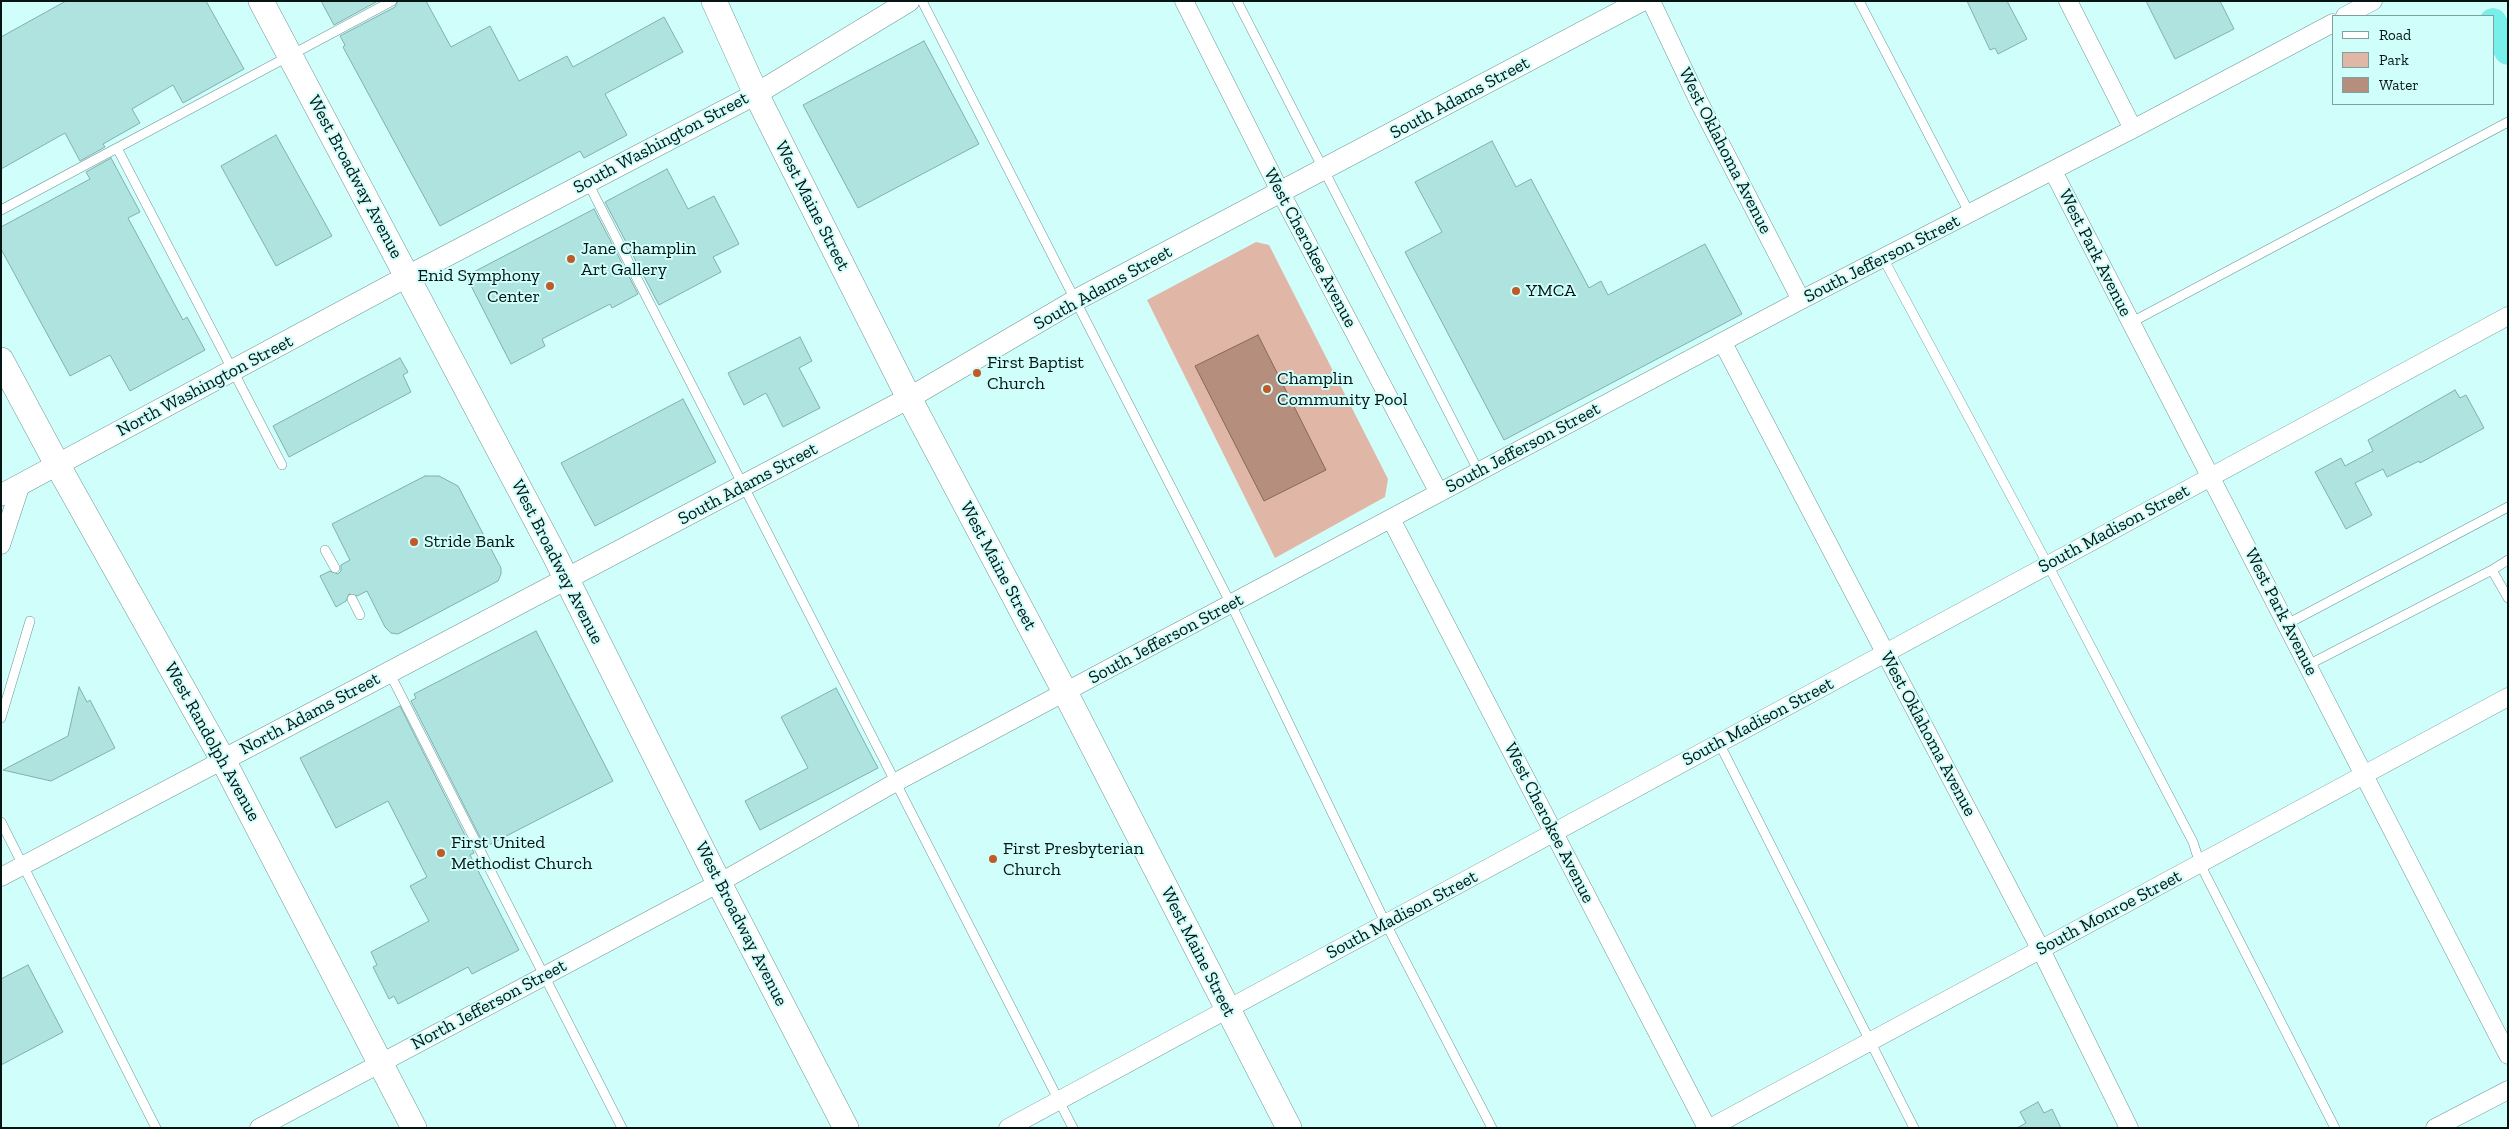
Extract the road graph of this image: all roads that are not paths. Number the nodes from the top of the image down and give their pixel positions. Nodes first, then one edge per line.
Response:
1 (261, 1) edge
2 (392, 1) edge
3 (714, 1) edge
4 (909, 1) edge
5 (922, 1) edge
6 (1184, 1) edge
7 (1237, 1) edge
8 (1641, 1) edge
9 (1651, 1) edge
10 (1859, 1) edge
11 (2068, 1) edge
12 (2372, 1) edge
13 (2482, 1) edge
14 (2346, 15) edge
15 (2489, 15) edge
16 (2332, 24) edge
17 (2494, 24) edge
18 (2508, 51) edge
19 (289, 56) junction
20 (756, 94) junction
21 (2508, 122) edge
22 (2133, 129) junction
23 (117, 148) junction
24 (1325, 170) junction
25 (2053, 171) junction
26 (587, 182) junction
27 (1281, 193) junction
28 (1, 210) edge
29 (1970, 215) junction
30 (1882, 258) junction
31 (408, 276) junction
32 (1076, 300) junction
33 (1801, 300) junction
34 (2508, 316) edge
35 (2132, 322) junction
36 (1723, 343) junction
37 (1, 360) edge
38 (234, 371) junction
39 (909, 398) junction
40 (282, 465) dead end
41 (58, 466) junction
42 (1479, 472) junction
43 (2212, 477) junction
44 (21, 484) junction
45 (744, 487) junction
46 (1440, 493) junction
47 (1, 495) edge
48 (2508, 507) edge
49 (1391, 519) junction
50 (1, 545) edge
51 (325, 550) dead end
52 (2508, 560) edge
53 (2048, 565) junction
54 (336, 568) dead end
55 (2492, 570) junction
56 (567, 579) junction
57 (352, 598) dead end
58 (2508, 598) edge
59 (1231, 604) junction
60 (360, 615) dead end
61 (30, 621) dead end
62 (2287, 624) junction
63 (1886, 653) junction
64 (2308, 665) junction
65 (389, 672) junction
66 (1065, 692) junction
67 (2508, 697) edge
68 (1, 718) edge
69 (1719, 744) junction
70 (224, 760) junction
71 (2364, 775) junction
72 (896, 782) junction
73 (1, 822) edge
74 (1554, 833) junction
75 (2200, 864) junction
76 (22, 866) junction
77 (1, 877) edge
78 (719, 883) junction
79 (1386, 924) junction
80 (2040, 950) junction
81 (544, 975) junction
82 (1228, 1009) junction
83 (1870, 1042) junction
84 (2508, 1055) edge
85 (380, 1062) junction
86 (2508, 1090) edge
87 (1059, 1100) junction
88 (156, 1128) edge
89 (259, 1128) edge
90 (414, 1128) edge
91 (622, 1128) edge
92 (846, 1128) edge
93 (1008, 1128) edge
94 (1073, 1128) edge
95 (1289, 1128) edge
96 (1492, 1128) edge
97 (1708, 1128) edge
98 (1914, 1128) edge
99 (2129, 1128) edge
100 (2335, 1128) edge
101 (2435, 1128) edge

1 - 19 main road, West Broadway Avenue
2 - 19 lane
3 - 20 main road, West Maine Street
4 - 20 street, South Washington Street
5 - 32 lane
6 - 27 street, West Cherokee Avenue
7 - 24 lane
8 - 24 street, South Adams Street
9 - 33 street, West Oklahoma Avenue
10 - 29 lane
11 - 22 street
12 - 14 street
13 - 15 highway
16 - 22 street, South Jefferson Street
17 - 18 highway
19 - 23 lane
19 - 31 main road, West Broadway Avenue
20 - 26 street, South Washington Street
20 - 39 main road, West Maine Street
21 - 35 lane
22 - 25 street, South Jefferson Street
23 - 28 lane
23 - 38 lane
24 - 27 street, South Adams Street
24 - 42 lane
25 - 29 street, South Jefferson Street
25 - 35 street, West Park Avenue
26 - 31 street, South Washington Street
26 - 45 lane
27 - 32 street, South Adams Street
27 - 46 street, West Cherokee Avenue
29 - 30 street, South Jefferson Street
30 - 33 street, South Jefferson Street
30 - 53 lane
31 - 38 street, North Washington Street
31 - 56 main road, West Broadway Avenue
32 - 39 street, South Adams Street
32 - 59 lane
33 - 36 street, South Jefferson Street
34 - 43 street, South Madison Street
35 - 43 street, West Park Avenue
36 - 42 street, South Jefferson Street
36 - 63 street, West Oklahoma Avenue
37 - 41 main road, West Randolph Avenue
38 - 40 lane
38 - 41 street, North Washington Street
39 - 45 street, South Adams Street
39 - 66 main road, West Maine Street
41 - 44 street, North Washington Street
41 - 70 main road, West Randolph Avenue
42 - 46 street, South Jefferson Street
43 - 53 street, South Madison Street
43 - 62 street, West Park Avenue
44 - 47 street, North Washington Street
44 - 50 street
45 - 56 street, South Adams Street
45 - 72 lane
46 - 49 street, South Jefferson Street
48 - 62 lane
49 - 59 street, South Jefferson Street
49 - 74 street, West Cherokee Avenue
51 - 54 lane
52 - 55 lane
53 - 63 street, South Madison Street
53 - 75 lane
55 - 58 lane
55 - 64 lane
56 - 65 street, North Adams Street
56 - 78 main road, West Broadway Avenue
57 - 60 lane
59 - 66 street, South Jefferson Street
59 - 79 lane
61 - 68 lane
62 - 64 street, West Park Avenue
63 - 69 street, South Madison Street
63 - 80 street, West Oklahoma Avenue
64 - 71 street, West Park Avenue
65 - 70 street, North Adams Street
65 - 81 lane
66 - 72 street, South Jefferson Street
66 - 82 main road, West Maine Street
67 - 71 street, South Monroe Street
69 - 74 street, South Madison Street
69 - 83 lane
70 - 76 street, North Adams Street
70 - 85 main road, West Randolph Avenue
71 - 75 street, South Monroe Street
71 - 84 street, West Park Avenue
72 - 78 street, South Jefferson Street
72 - 87 lane
73 - 76 lane
74 - 79 street, South Madison Street
74 - 97 street, West Cherokee Avenue
75 - 80 street, South Monroe Street
75 - 100 lane
76 - 77 street, North Adams Street
76 - 88 lane
78 - 81 street, North Jefferson Street
78 - 92 main road, West Broadway Avenue
79 - 82 street, South Madison Street
79 - 96 lane
80 - 83 street, South Monroe Street
80 - 99 street, West Oklahoma Avenue
81 - 85 street, North Jefferson Street
81 - 91 lane
82 - 87 street, South Madison Street
82 - 95 main road, West Maine Street
83 - 97 street, South Monroe Street
83 - 98 lane
85 - 89 street, North Jefferson Street
85 - 90 main road, West Randolph Avenue
86 - 101 street
87 - 93 street, South Madison Street
87 - 94 lane

